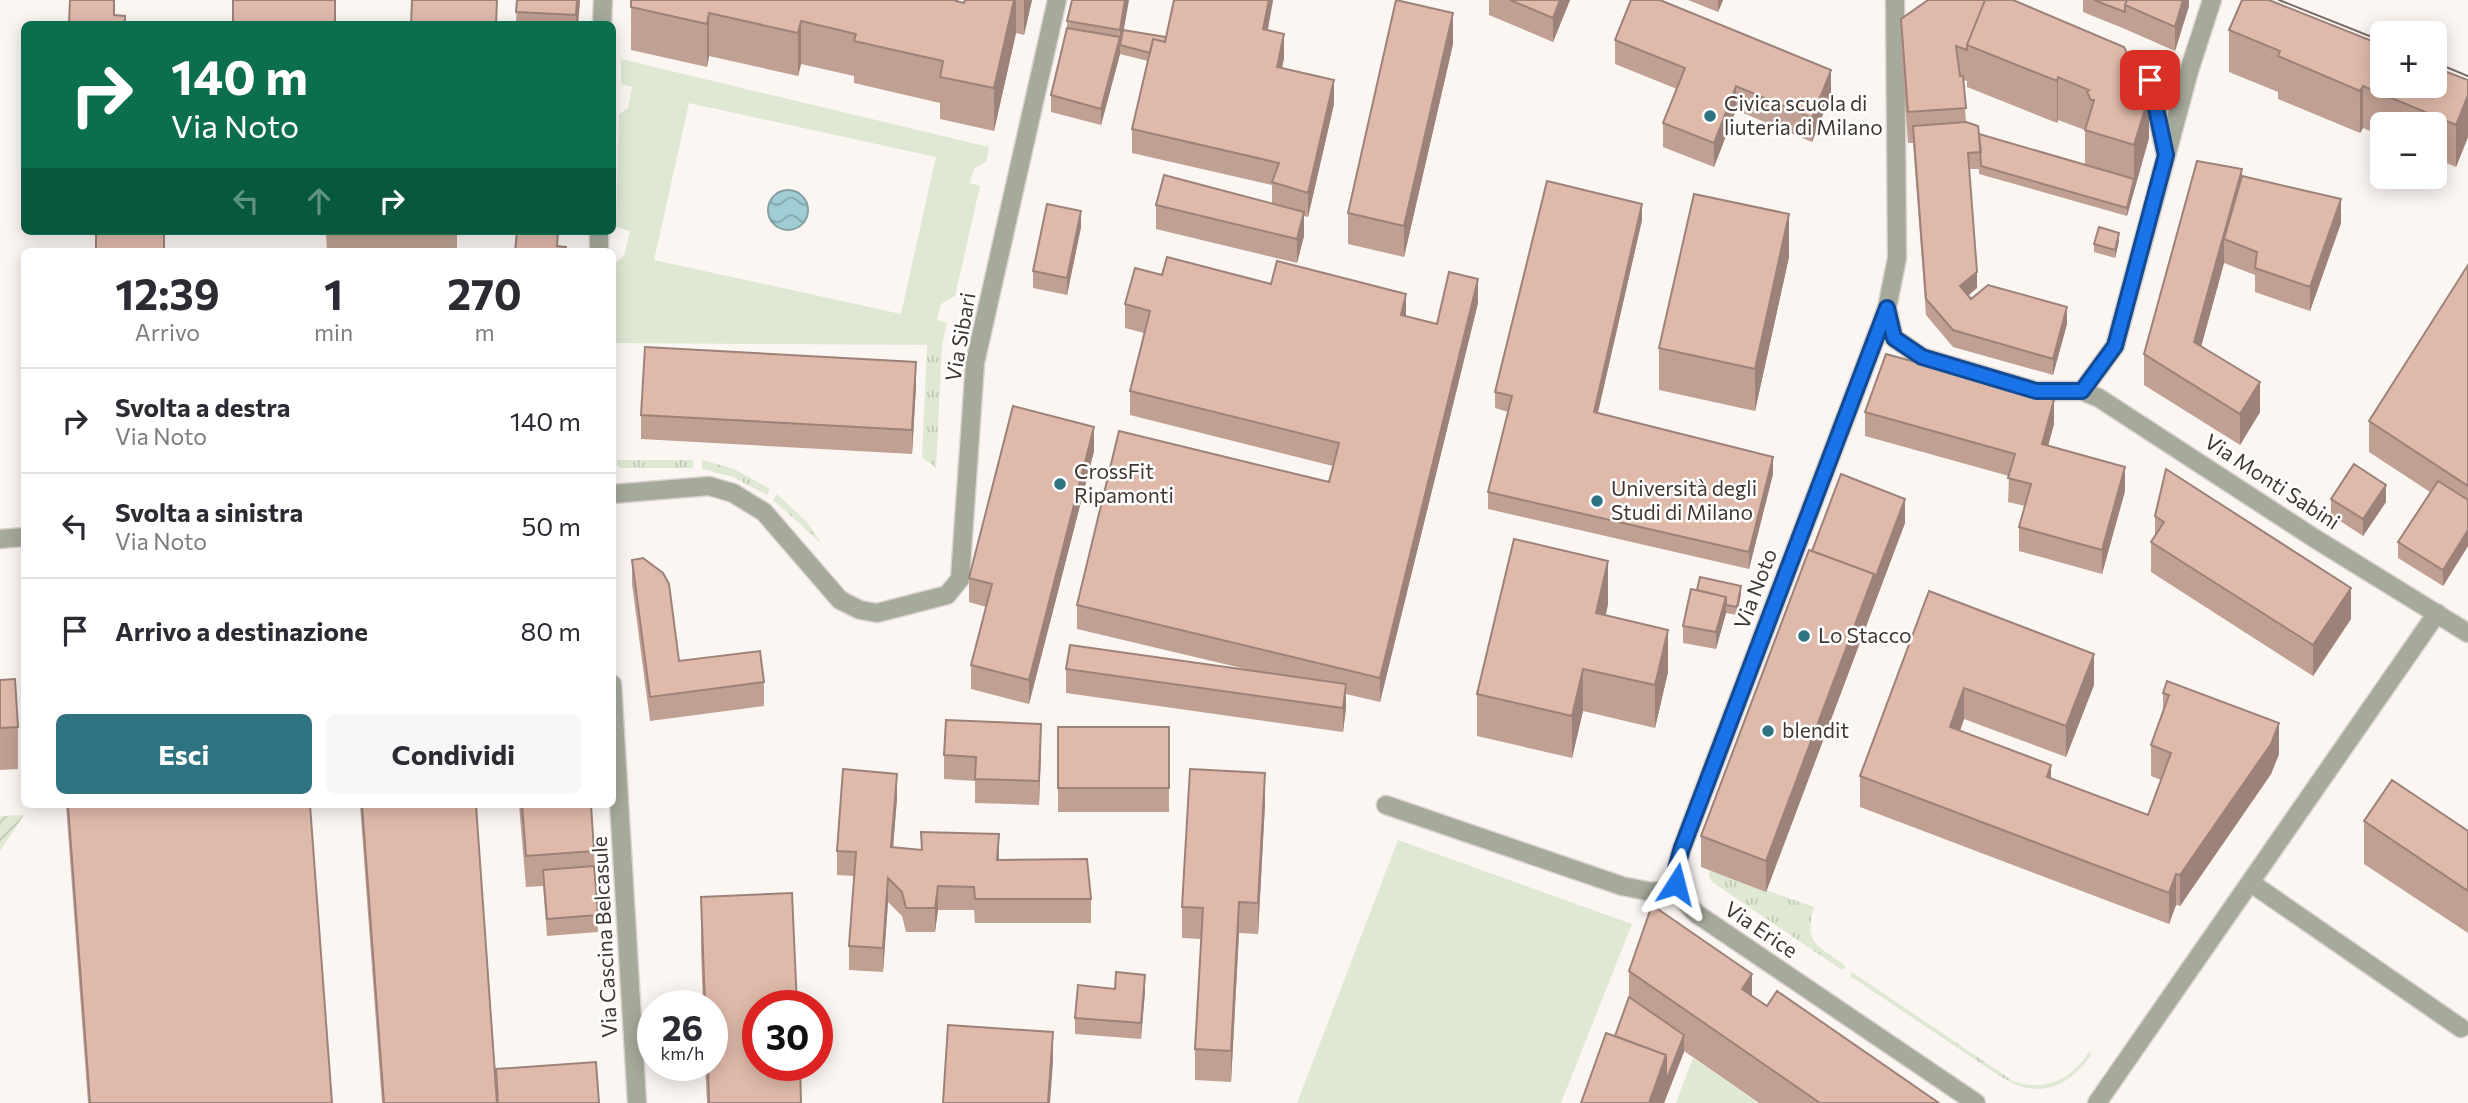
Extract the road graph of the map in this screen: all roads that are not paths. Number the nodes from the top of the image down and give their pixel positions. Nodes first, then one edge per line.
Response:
1 (603, 0) edge
2 (1057, 0) edge
3 (1895, 0) edge
4 (2213, 0) edge
5 (602, 21) edge
6 (2099, 53) edge
7 (2166, 155) junction
8 (1887, 308) junction
9 (2082, 391) junction
10 (616, 494) edge
11 (21, 537) edge
12 (0, 539) edge
13 (2437, 613) junction
14 (2468, 633) edge
15 (616, 751) edge
16 (1385, 806) dead end
17 (2251, 883) junction
18 (1677, 888) junction
19 (2461, 1028) dead end
20 (637, 1103) edge
21 (1976, 1103) edge
22 (2097, 1103) edge

1 - 5 street
2 - 10 street, Via Sibari
3 - 8 street, Via Noto
4 - 7 street
6 - 7 street
7 - 9 street
8 - 9 street, Via Noto
8 - 18 street, Via Noto
9 - 13 street, Via Monti Sabini
11 - 12 street
13 - 14 street, Via Monti Sabini
13 - 17 street
15 - 20 street, Via Cascina Belcasule
16 - 18 street
17 - 19 street
17 - 22 street
18 - 21 street, Via Erice

